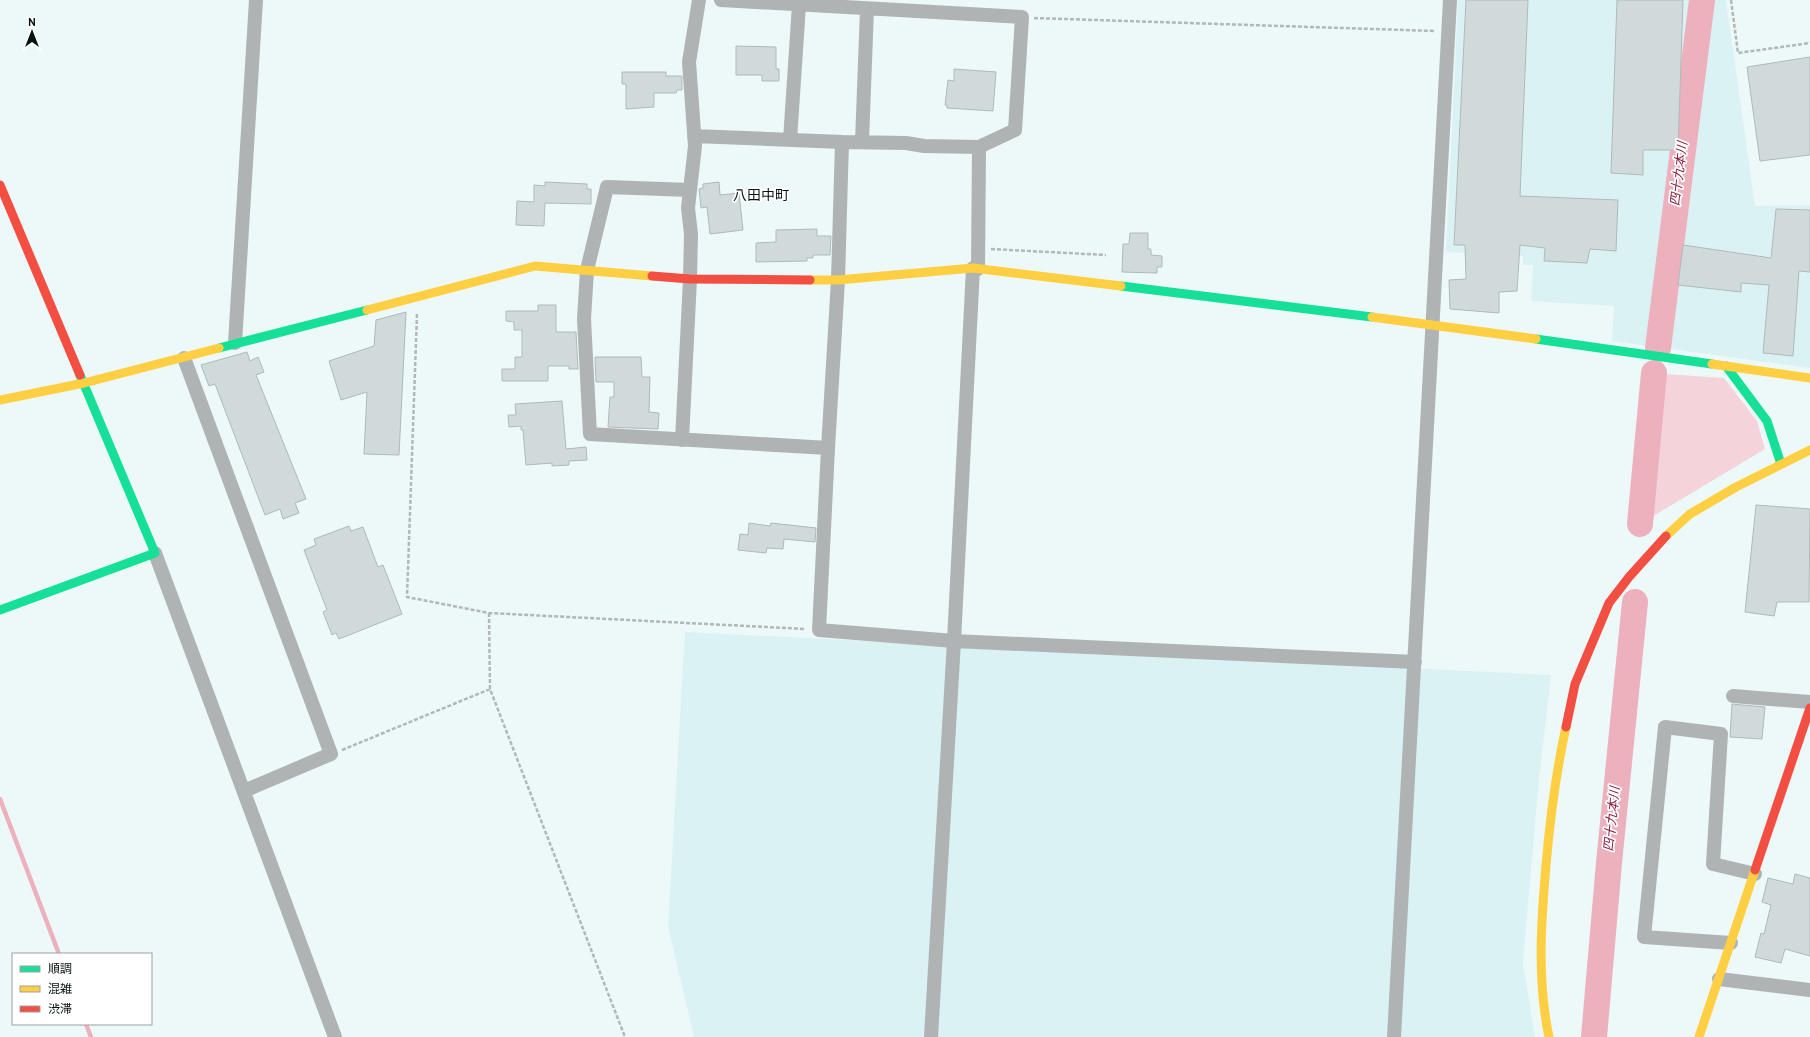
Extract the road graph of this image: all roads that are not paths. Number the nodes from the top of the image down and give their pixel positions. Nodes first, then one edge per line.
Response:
1 (256, 0) edge
2 (699, 0) edge
3 (721, 0) edge
4 (1450, 0) edge
5 (799, 5) junction
6 (867, 9) junction
7 (694, 136) junction
8 (790, 140) junction
9 (842, 142) junction
10 (862, 142) junction
11 (979, 147) junction
12 (0, 185) edge
13 (690, 190) junction
14 (975, 268) junction
15 (587, 270) junction
16 (690, 279) junction
17 (838, 280) junction
18 (1433, 324) junction
19 (235, 343) junction
20 (184, 358) junction
21 (1726, 366) junction
22 (1810, 378) edge
23 (84, 383) junction
24 (0, 400) edge
25 (682, 440) junction
26 (828, 448) junction
27 (1810, 450) edge
28 (1781, 464) junction
29 (155, 553) junction
30 (0, 610) edge
31 (954, 641) junction
32 (1415, 662) junction
33 (1733, 696) dead end
34 (1810, 702) edge
35 (1810, 708) edge
36 (244, 791) junction
37 (1755, 874) junction
38 (1731, 943) junction
39 (1719, 979) junction
40 (1810, 990) edge
41 (335, 1037) edge
42 (931, 1037) edge
43 (1394, 1037) edge
44 (1549, 1037) edge
45 (1699, 1037) edge

1 - 19 street
2 - 7 street
3 - 5 street
4 - 18 street
5 - 6 street
5 - 8 street
6 - 10 street
6 - 11 street
7 - 8 street
7 - 13 street
8 - 9 street
9 - 10 street
9 - 17 street
10 - 11 street
11 - 14 street
12 - 23 street
13 - 15 street
13 - 16 street
14 - 17 street
14 - 18 street
14 - 31 street
15 - 16 street
15 - 19 street
15 - 25 street
16 - 17 street
16 - 25 street
17 - 26 street
18 - 21 street
18 - 32 street
19 - 20 street
20 - 23 street
20 - 36 street
21 - 22 street
21 - 28 street
23 - 24 street
23 - 29 street
25 - 26 street
26 - 31 street
27 - 28 street
28 - 44 street
29 - 30 street
29 - 36 street
31 - 32 street
31 - 42 street
32 - 43 street
33 - 34 street
35 - 37 street
36 - 41 street
37 - 38 street
37 - 38 street
38 - 39 street
39 - 40 street
39 - 45 street

